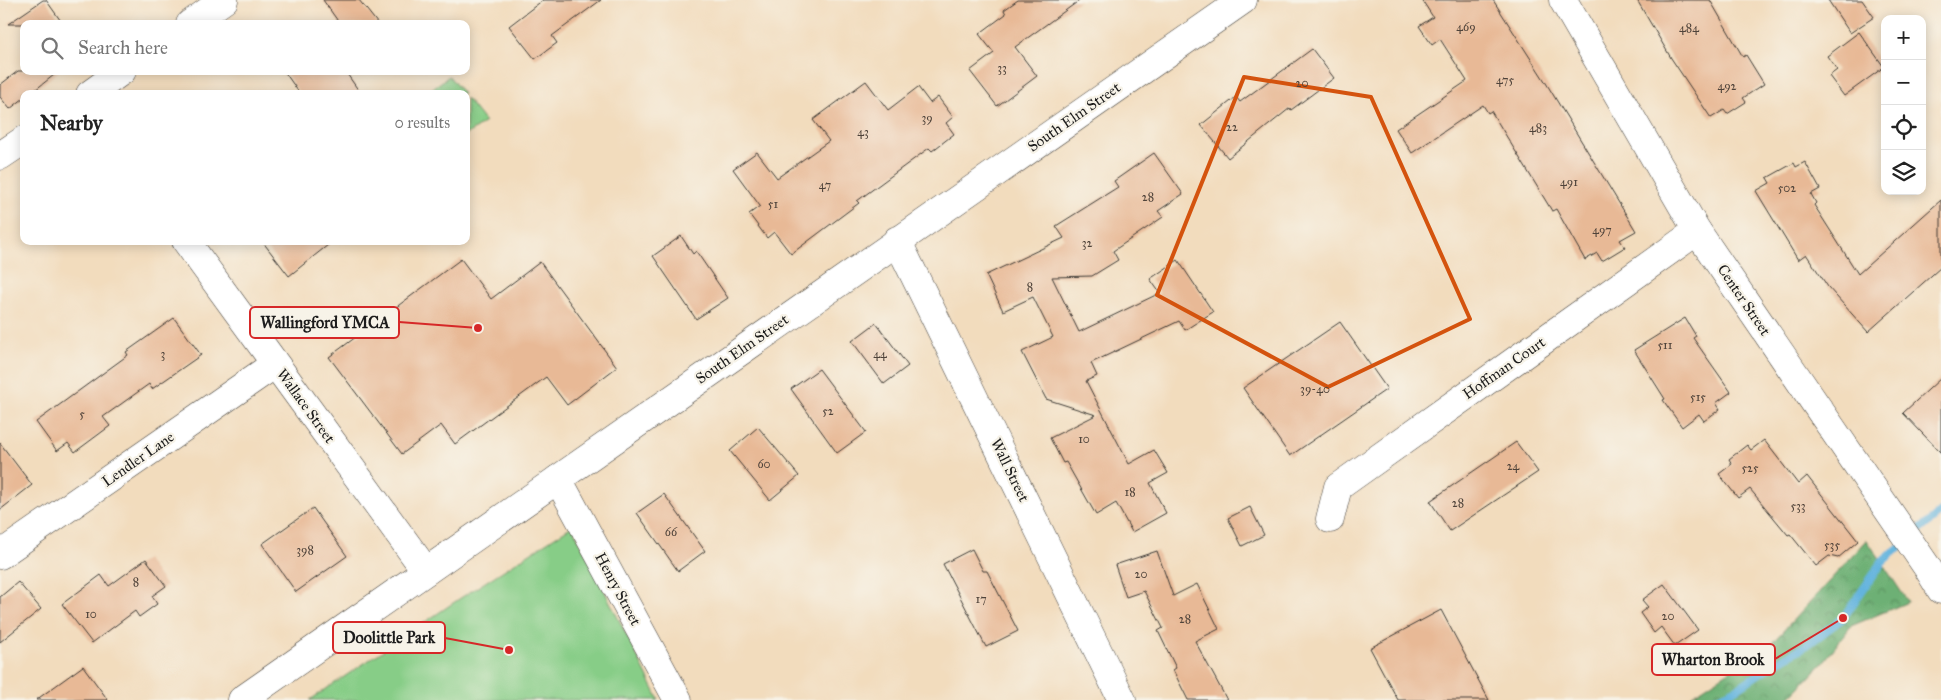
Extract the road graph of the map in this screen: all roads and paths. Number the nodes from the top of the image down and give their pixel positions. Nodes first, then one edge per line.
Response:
1 (224, 0) edge
2 (1243, 0) edge
3 (1563, 0) edge
4 (196, 20) edge
5 (116, 75) edge
6 (96, 90) edge
7 (20, 143) edge
8 (0, 156) edge
9 (1697, 230) junction
10 (897, 240) junction
11 (189, 245) edge
12 (275, 364) junction
13 (558, 478) junction
14 (1330, 519) dead end
15 (0, 555) edge
16 (426, 571) junction
17 (1941, 590) edge
18 (242, 700) edge
19 (678, 700) edge
20 (1122, 700) edge

1 - 4 street
2 - 10 street, South Elm Street
3 - 9 street, Center Street
5 - 6 street
7 - 8 street
9 - 14 street, Hoffman Court
9 - 17 street, Center Street
10 - 13 street, South Elm Street
10 - 20 street, Wall Street
11 - 12 street, Wallace Street
12 - 15 street, Lendler Lane
12 - 16 street, Wallace Street
13 - 16 street, South Elm Street
13 - 19 street, Henry Street
16 - 18 street, South Elm Street

